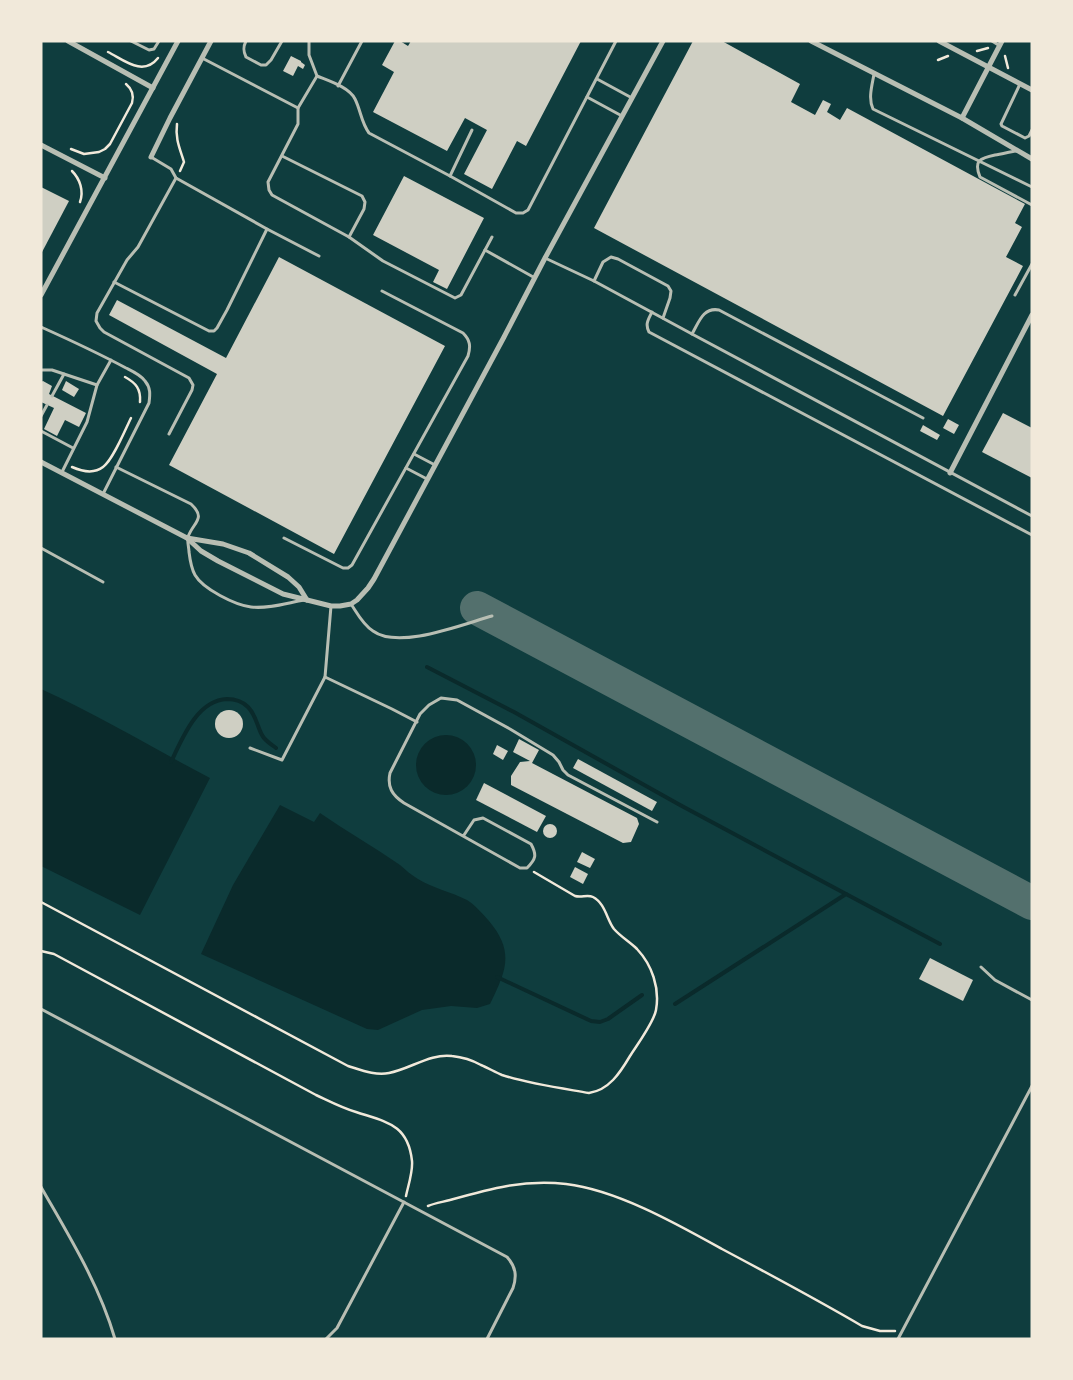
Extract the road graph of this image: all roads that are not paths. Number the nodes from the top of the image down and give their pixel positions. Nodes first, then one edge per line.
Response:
1 (68, 41) edge
2 (131, 41) edge
3 (159, 41) edge
4 (178, 41) edge
5 (211, 41) edge
6 (246, 41) edge
7 (282, 41) edge
8 (309, 41) edge
9 (362, 41) edge
10 (616, 41) edge
11 (663, 41) edge
12 (812, 41) edge
13 (939, 41) edge
14 (992, 41) edge
15 (1001, 44) edge
16 (202, 58) junction
17 (988, 68) junction
18 (874, 73) junction
19 (317, 76) junction
20 (597, 79) junction
21 (1020, 84) junction
22 (338, 86) junction
23 (153, 88) junction
24 (1032, 90) edge
25 (587, 97) junction
26 (632, 98) junction
27 (298, 108) junction
28 (622, 116) junction
29 (962, 118) junction
30 (472, 130) dead end
31 (1032, 130) edge
32 (41, 145) edge
33 (1016, 151) junction
34 (282, 156) junction
35 (151, 157) joint
36 (1032, 159) edge
37 (979, 162) junction
38 (450, 176) junction
39 (105, 178) junction
40 (176, 178) junction
41 (1032, 187) edge
42 (1032, 205) edge
43 (267, 229) junction
44 (349, 237) junction
45 (492, 237) dead end
46 (485, 250) junction
47 (319, 256) dead end
48 (545, 258) junction
49 (1032, 264) edge
50 (535, 278) junction
51 (594, 281) junction
52 (114, 282) junction
53 (382, 291) dead end
54 (41, 295) edge
55 (1015, 295) dead end
56 (652, 312) junction
57 (1032, 315) edge
58 (663, 318) junction
59 (41, 327) edge
60 (692, 334) junction
61 (111, 360) junction
62 (41, 370) edge
63 (64, 374) junction
64 (97, 384) junction
65 (52, 396) dead end
66 (47, 405) dead end
67 (41, 416) edge
68 (923, 418) dead end
69 (41, 431) edge
70 (170, 434) dead end
71 (73, 448) junction
72 (414, 454) junction
73 (41, 462) edge
74 (435, 465) junction
75 (116, 467) junction
76 (406, 468) junction
77 (61, 473) junction
78 (950, 473) junction
79 (428, 479) junction
80 (102, 494) junction
81 (1032, 516) edge
82 (1032, 535) edge
83 (187, 538) junction
84 (284, 538) dead end
85 (41, 548) edge
86 (103, 582) dead end
87 (307, 600) junction
88 (351, 604) junction
89 (331, 606) junction
90 (492, 616) dead end
91 (325, 677) junction
92 (417, 722) junction
93 (250, 748) dead end
94 (657, 822) dead end
95 (464, 835) junction
96 (981, 968) dead end
97 (1032, 1000) edge
98 (41, 1009) edge
99 (1032, 1086) edge
100 (41, 1187) edge
101 (404, 1202) junction
102 (116, 1339) edge
103 (326, 1339) edge
104 (487, 1339) edge
105 (898, 1339) edge

1 - 23 street
2 - 3 lane
4 - 23 street
5 - 16 street
6 - 7 lane
8 - 19 lane
9 - 22 lane
10 - 20 lane
11 - 26 street
12 - 18 street
13 - 17 street
14 - 15 lane
15 - 17 street
16 - 27 lane
16 - 35 street
17 - 21 street
17 - 29 street
18 - 29 street
18 - 37 lane
19 - 22 lane
19 - 27 lane
20 - 25 lane
20 - 26 lane
21 - 24 street
21 - 31 lane
22 - 38 lane
23 - 39 street
25 - 28 lane
25 - 38 lane
26 - 28 street
27 - 34 lane
28 - 48 street
29 - 33 street
30 - 38 lane
32 - 39 street
33 - 36 street
33 - 37 lane
34 - 44 lane
34 - 44 lane
35 - 40 lane
37 - 41 lane
37 - 42 lane
39 - 54 street
40 - 43 lane
40 - 52 lane
43 - 47 lane
43 - 52 lane
44 - 46 lane
45 - 46 lane
46 - 50 lane
48 - 50 street
48 - 51 lane
49 - 55 lane
50 - 74 street
51 - 56 lane
51 - 58 lane
52 - 70 lane
53 - 72 lane
56 - 58 lane
56 - 82 lane
57 - 78 street
58 - 60 lane
59 - 61 lane
60 - 68 lane
60 - 78 lane
61 - 64 lane
61 - 75 lane
62 - 63 lane
63 - 64 lane
63 - 65 lane
64 - 71 lane
66 - 67 lane
69 - 71 lane
71 - 77 lane
72 - 74 lane
72 - 76 lane
73 - 77 street
74 - 79 street
75 - 80 lane
75 - 83 lane
76 - 79 lane
76 - 84 lane
77 - 80 street
78 - 81 lane
79 - 88 street
80 - 83 street
83 - 87 street
83 - 87 street
83 - 87 lane
85 - 86 lane
87 - 89 street
88 - 89 street
88 - 90 lane
89 - 91 lane
91 - 92 lane
91 - 93 lane
92 - 94 lane
92 - 95 lane
95 - 95 lane
96 - 97 lane
98 - 101 lane
99 - 105 lane
100 - 102 lane
101 - 103 lane
101 - 104 lane

